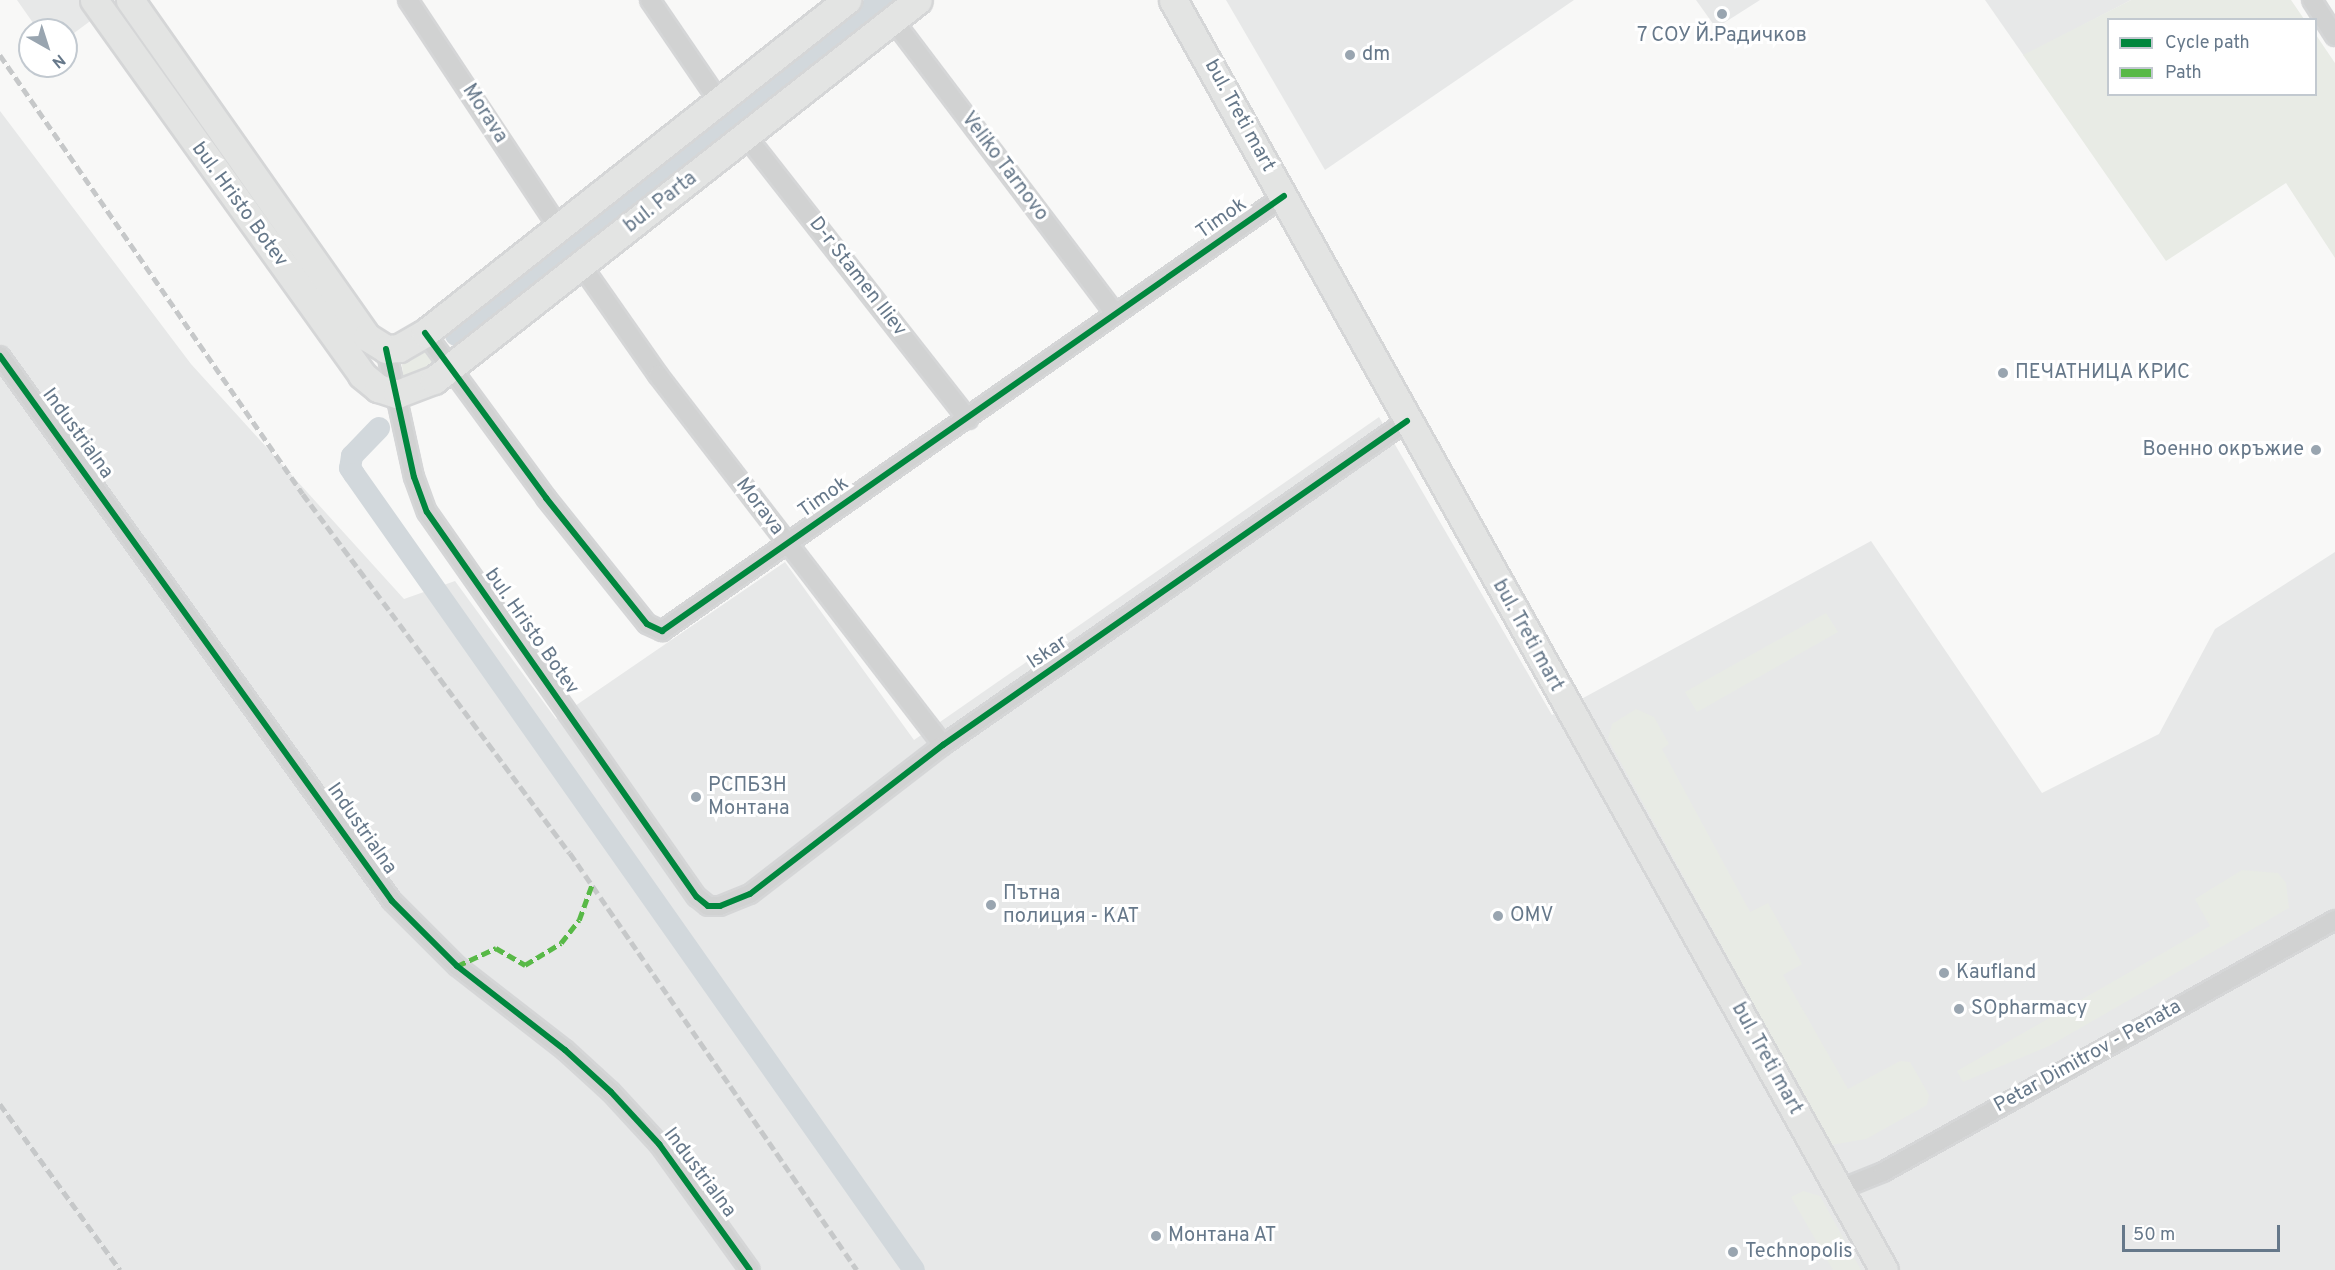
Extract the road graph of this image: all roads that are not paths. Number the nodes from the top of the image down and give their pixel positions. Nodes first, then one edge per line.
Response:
1 (94, 0) edge
2 (130, 0) edge
3 (408, 0) edge
4 (650, 0) edge
5 (847, 0) edge
6 (918, 0) edge
7 (1173, 0) edge
8 (2312, 0) edge
9 (893, 20) junction
10 (2335, 36) edge
11 (719, 102) junction
12 (746, 136) junction
13 (1284, 196) junction
14 (559, 228) junction
15 (581, 266) junction
16 (1115, 314) junction
17 (425, 333) junction
18 (386, 349) junction
19 (0, 356) edge
20 (451, 368) junction
21 (397, 394) junction
22 (968, 419) junction
23 (1407, 421) junction
24 (787, 543) junction
25 (943, 746) junction
26 (708, 906) joint
27 (2335, 920) edge
28 (1838, 1190) junction
29 (750, 1270) edge
30 (1884, 1270) edge

1 - 21 main road, bul. Hristo Botev
2 - 18 main road, bul. Hristo Botev
3 - 14 street, Morava
4 - 11 street
5 - 11 main road
6 - 9 main road, bul. Parta
7 - 13 main road, bul. Treti mart
8 - 10 street
9 - 12 main road, bul. Parta
9 - 16 street, Veliko Tarnovo
11 - 14 main road
12 - 15 main road, bul. Parta
12 - 22 street, D-r Stamen Iliev
13 - 16 street, Timok
13 - 23 main road, bul. Treti mart
14 - 17 main road
15 - 20 main road, bul. Parta
15 - 24 street, Morava
16 - 22 street, Timok
17 - 18 main road
17 - 20 street
18 - 21 street, bul. Hristo Botev
19 - 29 street, Industrialna
20 - 21 main road, bul. Parta
20 - 24 street, Timok
21 - 26 street, bul. Hristo Botev
22 - 24 street, Timok
23 - 25 street, Iskar
23 - 28 main road, bul. Treti mart
24 - 25 street, Morava
25 - 26 street, Iskar
27 - 28 street, Petar Dimitrov - Penata
28 - 30 main road, bul. Treti mart

